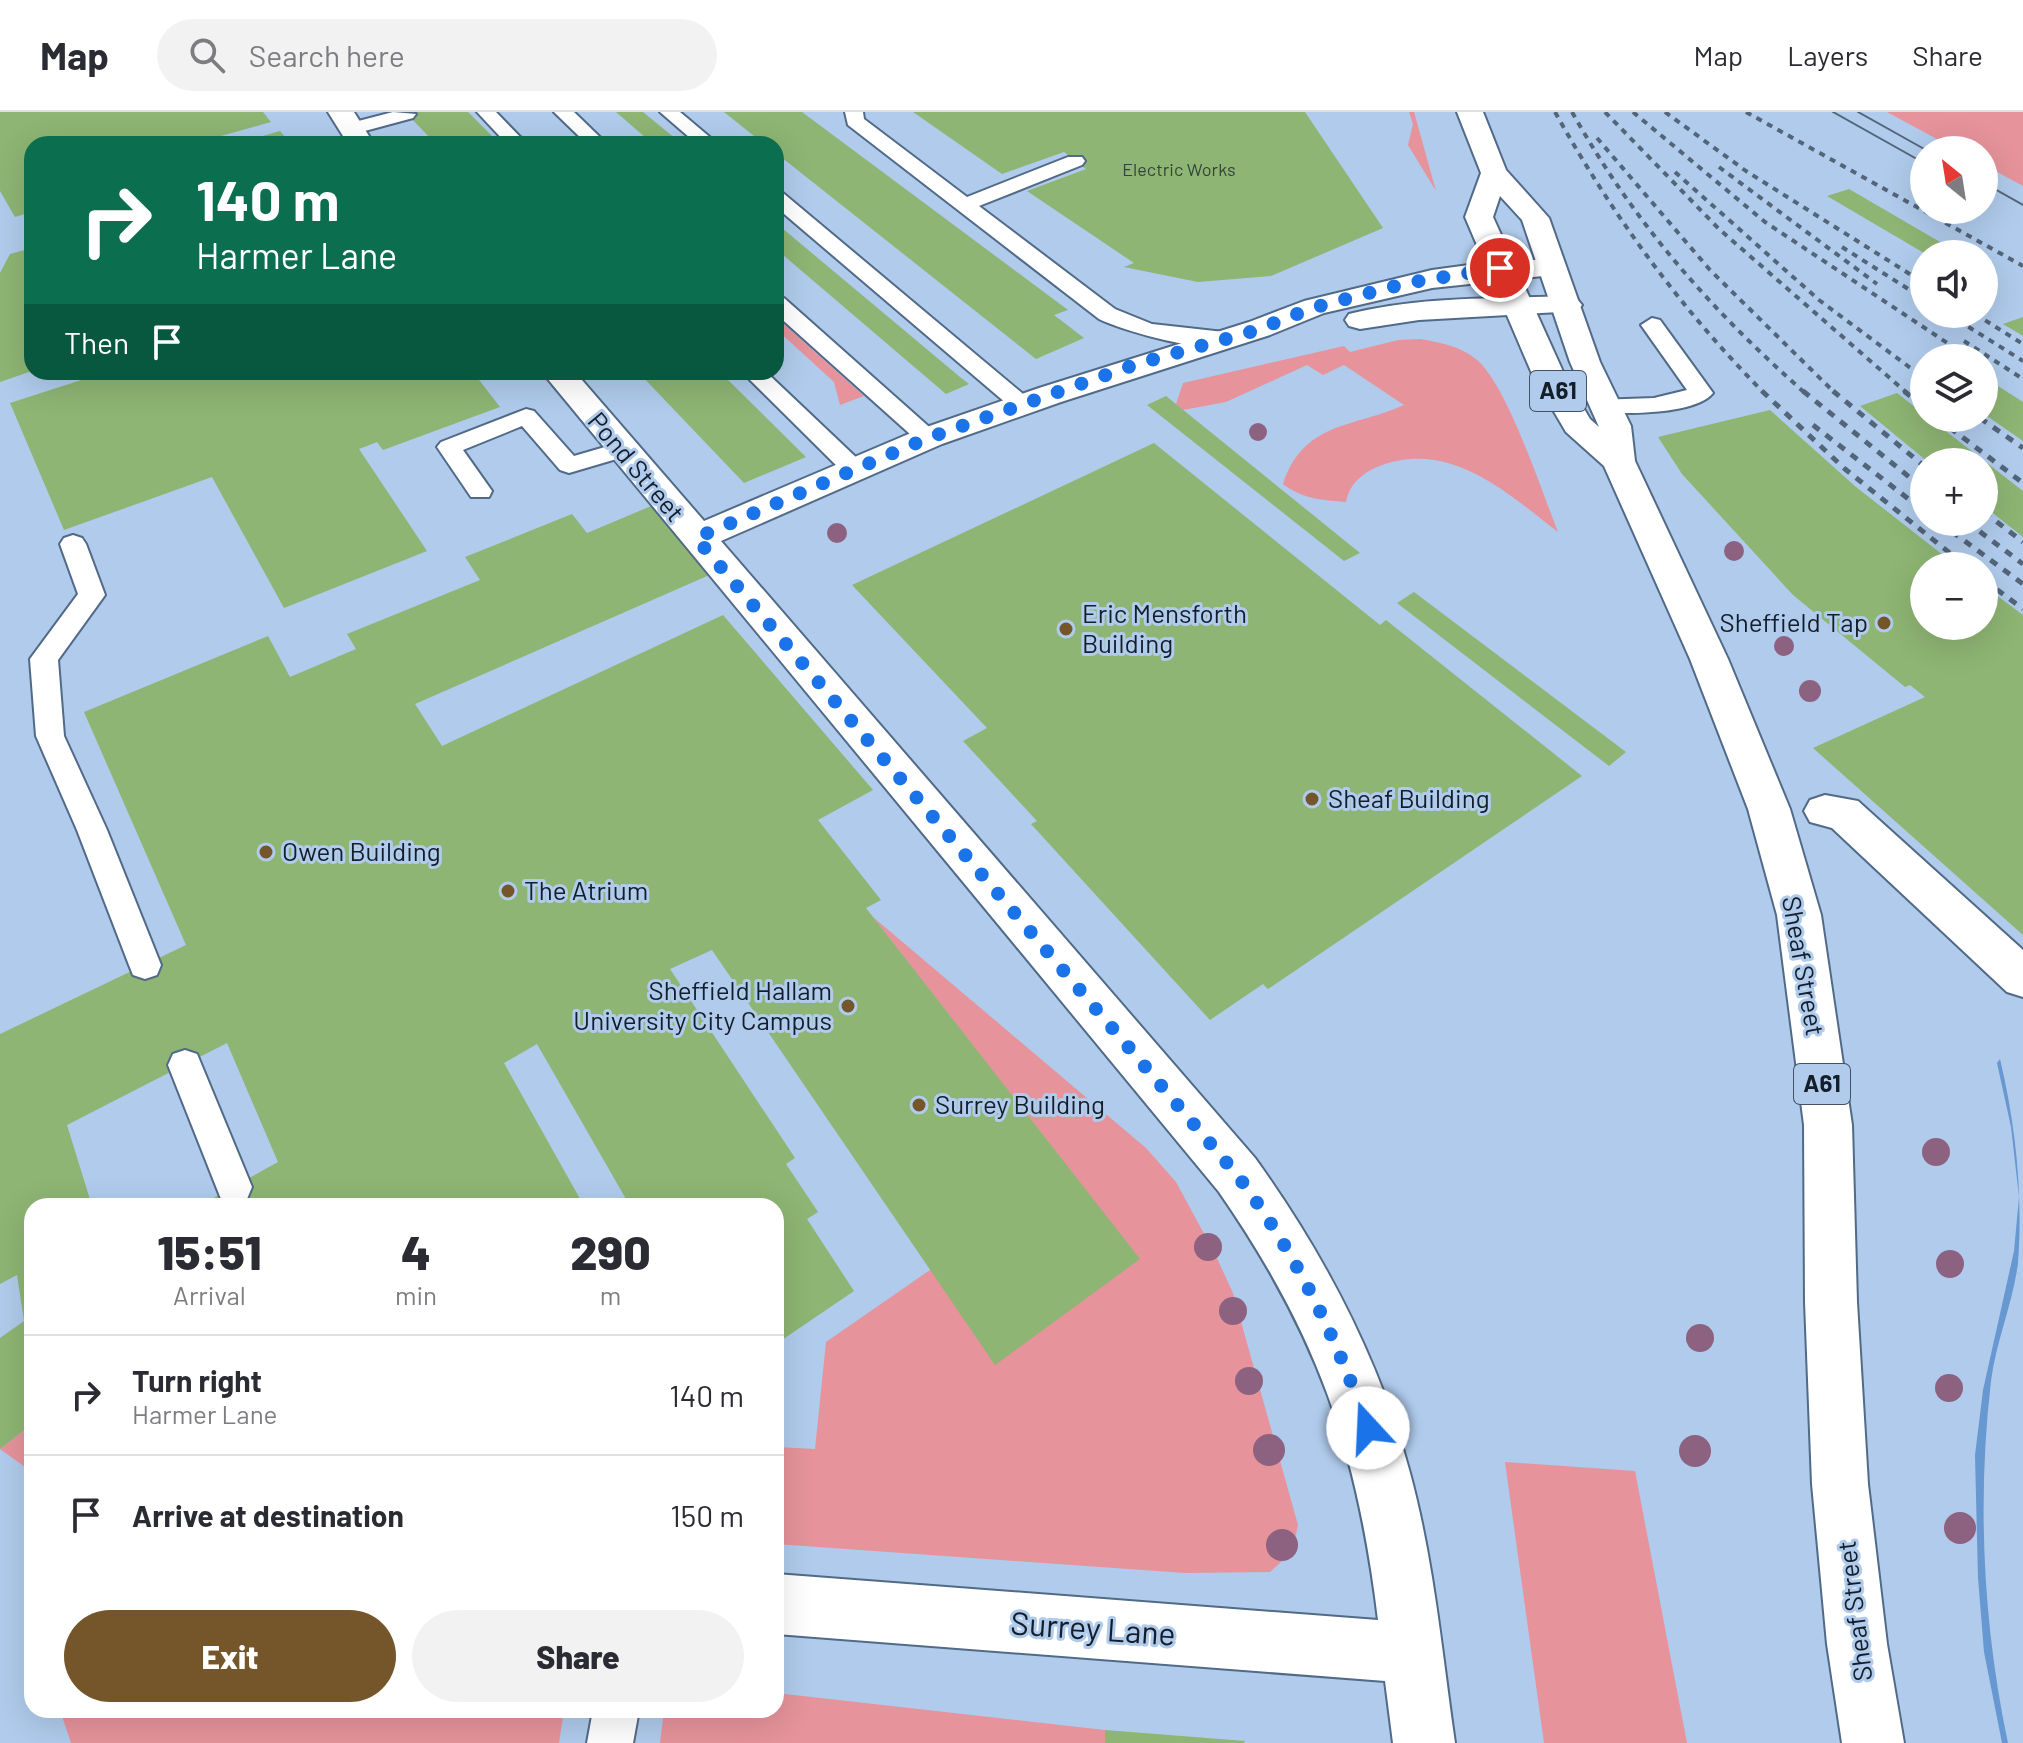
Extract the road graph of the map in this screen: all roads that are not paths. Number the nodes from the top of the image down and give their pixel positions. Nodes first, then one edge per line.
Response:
1 (486, 112) edge
2 (563, 112) edge
3 (669, 112) edge
4 (854, 112) edge
5 (1470, 112) edge
6 (407, 114) edge
7 (351, 128) edge
8 (510, 136) edge
9 (589, 136) edge
10 (699, 136) edge
11 (1075, 161) dead end
12 (1494, 173) junction
13 (784, 204) edge
14 (965, 205) junction
15 (1500, 268) junction
16 (1552, 268) junction
17 (1567, 305) junction
18 (1518, 307) junction
19 (784, 310) edge
20 (1652, 325) dead end
21 (1254, 331) junction
22 (1224, 339) junction
23 (565, 380) edge
24 (761, 380) edge
25 (1021, 404) junction
26 (1605, 405) junction
27 (928, 438) junction
28 (622, 450) junction
29 (1618, 461) junction
30 (853, 468) junction
31 (480, 491) dead end
32 (696, 538) junction
33 (73, 544) dead end
34 (1825, 811) dead end
35 (145, 965) dead end
36 (2023, 978) edge
37 (185, 1065) dead end
38 (234, 1187) dead end
39 (784, 1605) edge
40 (1411, 1653) junction
41 (615, 1718) edge
42 (610, 1743) edge
43 (1424, 1743) edge
44 (1873, 1743) edge

1 - 8 lane
2 - 9 lane
3 - 10 lane
4 - 14 lane
5 - 12 main road, Sheaf Street / A61
6 - 7 lane
11 - 14 lane
12 - 15 main road, Sheaf Street / A61
12 - 16 main road, Sheaf Street / A61
13 - 25 lane
14 - 22 lane
15 - 16 main road
15 - 18 main road, Sheaf Street / A61
15 - 21 main road
16 - 17 main road, Sheaf Street / A61
17 - 18 main road
17 - 26 main road, Sheaf Street / A61
18 - 21 main road
18 - 29 main road, Sheaf Street / A61
19 - 27 lane
20 - 26 lane
21 - 22 main road
22 - 25 main road
23 - 28 main road, Pond Street
24 - 30 lane
25 - 27 main road
26 - 29 main road, Sheaf Street / A61
27 - 30 main road
28 - 31 lane
28 - 32 main road, Pond Street
29 - 44 main road, Sheaf Street / A61
30 - 32 main road
32 - 40 main road, Pond Street
33 - 35 lane
34 - 36 main road
37 - 38 lane
39 - 40 main road, Surrey Lane
40 - 43 main road, Pond Street
41 - 42 lane

